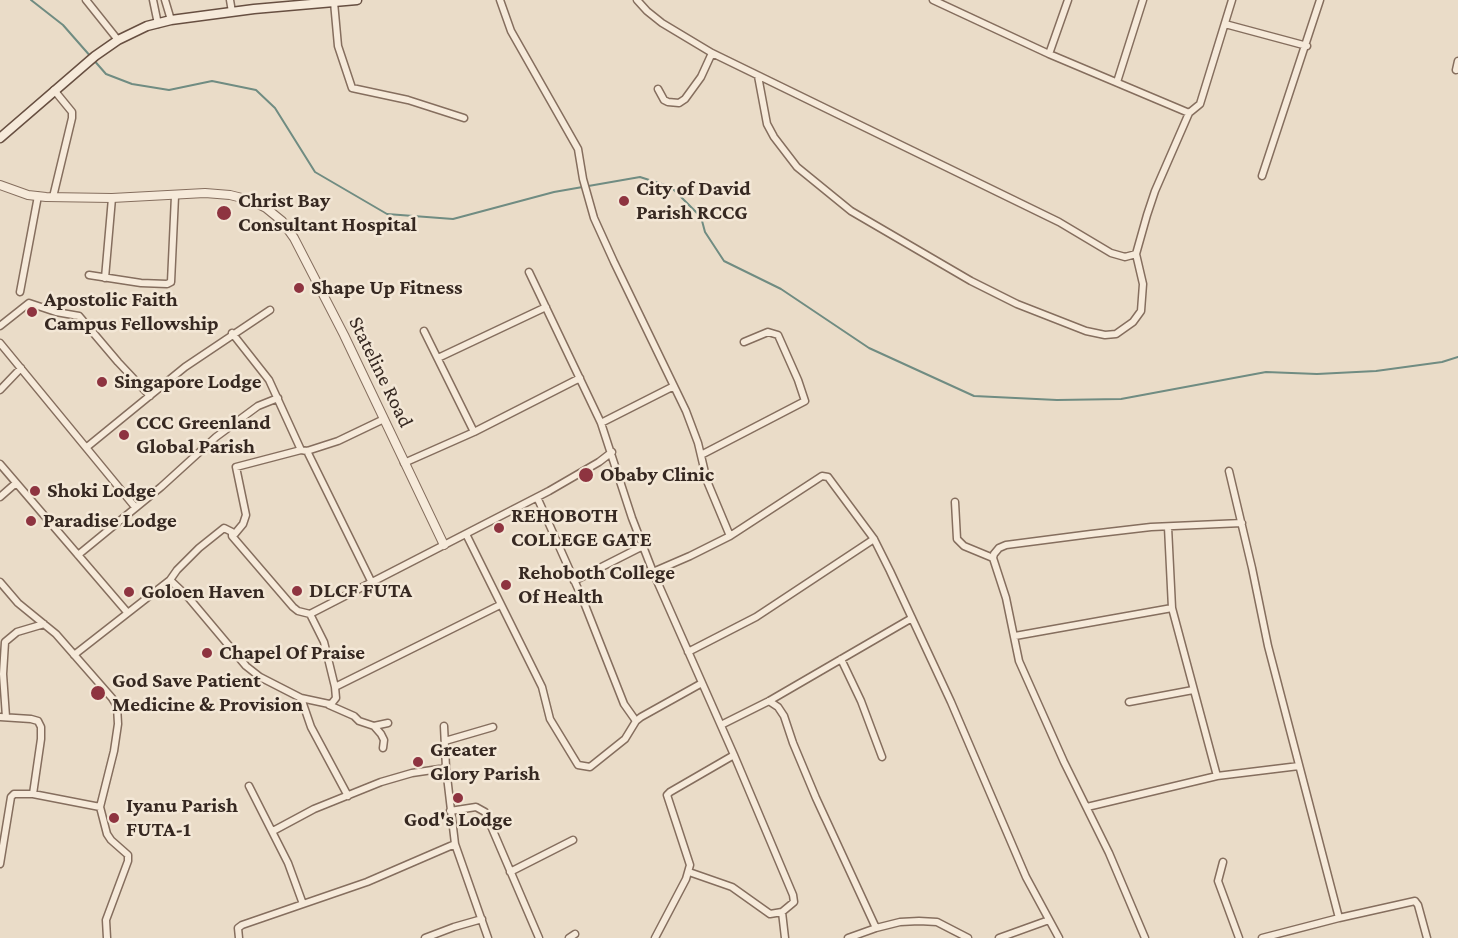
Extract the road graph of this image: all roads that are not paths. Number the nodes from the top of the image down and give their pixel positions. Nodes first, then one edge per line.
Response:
1 (86, 0) edge
2 (153, 0) edge
3 (165, 0) edge
4 (230, 0) edge
5 (357, 0) edge
6 (500, 0) edge
7 (637, 0) edge
8 (933, 0) edge
9 (1068, 0) edge
10 (1143, 0) edge
11 (1232, 0) edge
12 (1320, 0) edge
13 (334, 2) junction
14 (232, 12) junction
15 (171, 20) junction
16 (158, 24) junction
17 (1225, 24) junction
18 (118, 40) junction
19 (1307, 46) junction
20 (712, 53) junction
21 (1049, 54) junction
22 (1458, 61) edge
23 (1456, 70) dead end
24 (758, 76) junction
25 (1117, 82) junction
26 (658, 89) dead end
27 (54, 90) junction
28 (1189, 113) junction
29 (465, 118) dead end
30 (0, 138) edge
31 (1262, 176) dead end
32 (0, 185) edge
33 (38, 196) junction
34 (175, 196) junction
35 (52, 198) junction
36 (112, 198) junction
37 (1136, 254) junction
38 (529, 272) dead end
39 (89, 275) dead end
40 (105, 278) junction
41 (20, 292) dead end
42 (546, 307) junction
43 (270, 310) dead end
44 (0, 327) edge
45 (424, 331) dead end
46 (232, 333) junction
47 (744, 342) dead end
48 (0, 343) edge
49 (438, 358) junction
50 (21, 368) junction
51 (580, 378) junction
52 (674, 386) junction
53 (0, 390) edge
54 (150, 396) junction
55 (278, 398) junction
56 (384, 419) junction
57 (601, 423) junction
58 (474, 432) junction
59 (87, 447) junction
60 (304, 451) junction
61 (612, 452) junction
62 (700, 455) junction
63 (404, 463) junction
64 (0, 464) edge
65 (1229, 471) dead end
66 (16, 483) junction
67 (0, 497) edge
68 (537, 497) junction
69 (955, 502) dead end
70 (135, 507) junction
71 (1242, 523) junction
72 (1168, 527) junction
73 (466, 534) junction
74 (232, 536) junction
75 (730, 536) junction
76 (874, 539) junction
77 (444, 545) junction
78 (643, 546) junction
79 (78, 555) junction
80 (993, 558) junction
81 (652, 572) junction
82 (170, 580) junction
83 (371, 581) junction
84 (574, 581) junction
85 (0, 582) edge
86 (500, 605) junction
87 (1172, 608) junction
88 (127, 612) junction
89 (310, 614) junction
90 (912, 618) junction
91 (44, 624) junction
92 (1015, 636) junction
93 (688, 652) junction
94 (74, 655) junction
95 (841, 659) junction
96 (702, 683) junction
97 (335, 687) junction
98 (1193, 690) junction
99 (301, 698) junction
100 (769, 700) junction
101 (1130, 702) dead end
102 (329, 704) junction
103 (3, 717) edge
104 (636, 721) junction
105 (388, 723) dead end
106 (721, 725) junction
107 (374, 726) junction
108 (444, 726) dead end
109 (493, 727) dead end
110 (445, 741) junction
111 (383, 748) dead end
112 (734, 755) junction
113 (882, 757) dead end
114 (1299, 766) junction
115 (446, 768) junction
116 (1217, 776) junction
117 (249, 786) dead end
118 (33, 794) junction
119 (348, 796) junction
120 (100, 807) junction
121 (1087, 807) junction
122 (450, 812) junction
123 (273, 831) junction
124 (573, 840) dead end
125 (455, 844) junction
126 (1223, 862) dead end
127 (0, 864) edge
128 (510, 872) junction
129 (689, 872) junction
130 (303, 904) junction
131 (782, 912) junction
132 (1339, 918) junction
133 (482, 919) junction
134 (1049, 920) junction
135 (876, 928) junction
136 (948, 928) junction
137 (107, 938) edge
138 (239, 938) edge
139 (425, 938) edge
140 (488, 938) edge
141 (539, 938) edge
142 (656, 938) edge
143 (785, 938) edge
144 (848, 938) edge
145 (954, 938) edge
146 (968, 938) edge
147 (999, 938) edge
148 (1059, 938) edge
149 (1145, 938) edge
150 (1239, 938) edge
151 (1262, 938) edge
152 (1427, 938) edge

1 - 18 street
2 - 16 street
3 - 15 street
4 - 14 street
5 - 13 main road
6 - 52 street
7 - 20 street
8 - 21 street
9 - 21 street
10 - 25 street
11 - 17 street
12 - 19 street
13 - 14 main road
13 - 29 street
14 - 15 main road
15 - 16 main road
16 - 18 main road
17 - 19 street
17 - 28 street
18 - 27 main road
19 - 31 street
20 - 24 street
20 - 26 street
21 - 25 street
22 - 23 street
24 - 37 street
24 - 37 street
25 - 28 street
27 - 30 main road
27 - 35 street
28 - 37 street
32 - 33 street, Stateline Road
33 - 35 street, Stateline Road
33 - 41 street
34 - 36 street, Stateline Road
34 - 40 street
34 - 56 street, Stateline Road
35 - 36 street, Stateline Road
36 - 40 street
38 - 42 street
39 - 40 street
42 - 49 street
42 - 51 street
43 - 46 street
44 - 54 street
45 - 49 street
46 - 54 street
46 - 55 street
47 - 62 street
48 - 50 street
49 - 58 street
50 - 53 street
50 - 59 street
51 - 57 street
51 - 58 street
52 - 57 street
52 - 62 street
54 - 59 street
55 - 60 street
55 - 70 street
56 - 60 street
56 - 63 street, Stateline Road
57 - 61 street
58 - 63 street
59 - 70 street
60 - 74 street
60 - 83 street
61 - 68 street
61 - 78 street
62 - 75 street
63 - 77 street, Stateline Road
64 - 66 street
65 - 71 street
66 - 67 street
66 - 79 street
68 - 73 street
68 - 84 street
69 - 80 street
70 - 79 street
71 - 72 street
71 - 114 street
72 - 80 street
72 - 87 street
73 - 77 street
73 - 86 street
74 - 82 street
74 - 89 street
75 - 76 street
75 - 81 street
76 - 90 street
76 - 93 street
77 - 83 street
78 - 81 street
78 - 84 street
79 - 88 street
80 - 92 street
81 - 93 street
82 - 88 street
82 - 99 street
83 - 89 street
84 - 104 street
85 - 91 street
86 - 97 street
86 - 104 street
87 - 92 street
87 - 98 street
88 - 94 street
89 - 97 street
90 - 95 street
90 - 134 street
91 - 94 street
91 - 103 street
92 - 121 street
93 - 96 street
94 - 120 street
95 - 100 street
95 - 113 street
96 - 104 street
96 - 106 street
97 - 102 street
98 - 101 street
98 - 116 street
99 - 102 street
99 - 119 street
100 - 106 street
100 - 135 street
102 - 107 street
103 - 118 street
105 - 107 street
106 - 112 street
107 - 111 street
108 - 110 street
109 - 110 street
110 - 115 street
112 - 129 street
112 - 131 street
114 - 116 street
114 - 132 street
115 - 119 street
115 - 122 street
116 - 121 street
117 - 123 street
118 - 120 street
118 - 127 street
119 - 123 street
120 - 137 street
121 - 149 street
122 - 125 street
122 - 128 street
123 - 130 street
124 - 128 street
125 - 130 street
125 - 133 street
126 - 150 street
128 - 141 street
129 - 131 street
129 - 142 street
130 - 138 street
131 - 143 street
132 - 151 street
132 - 152 street
133 - 139 street
133 - 140 street
134 - 147 street
134 - 148 street
135 - 136 street
135 - 144 street
136 - 145 street
136 - 146 street

